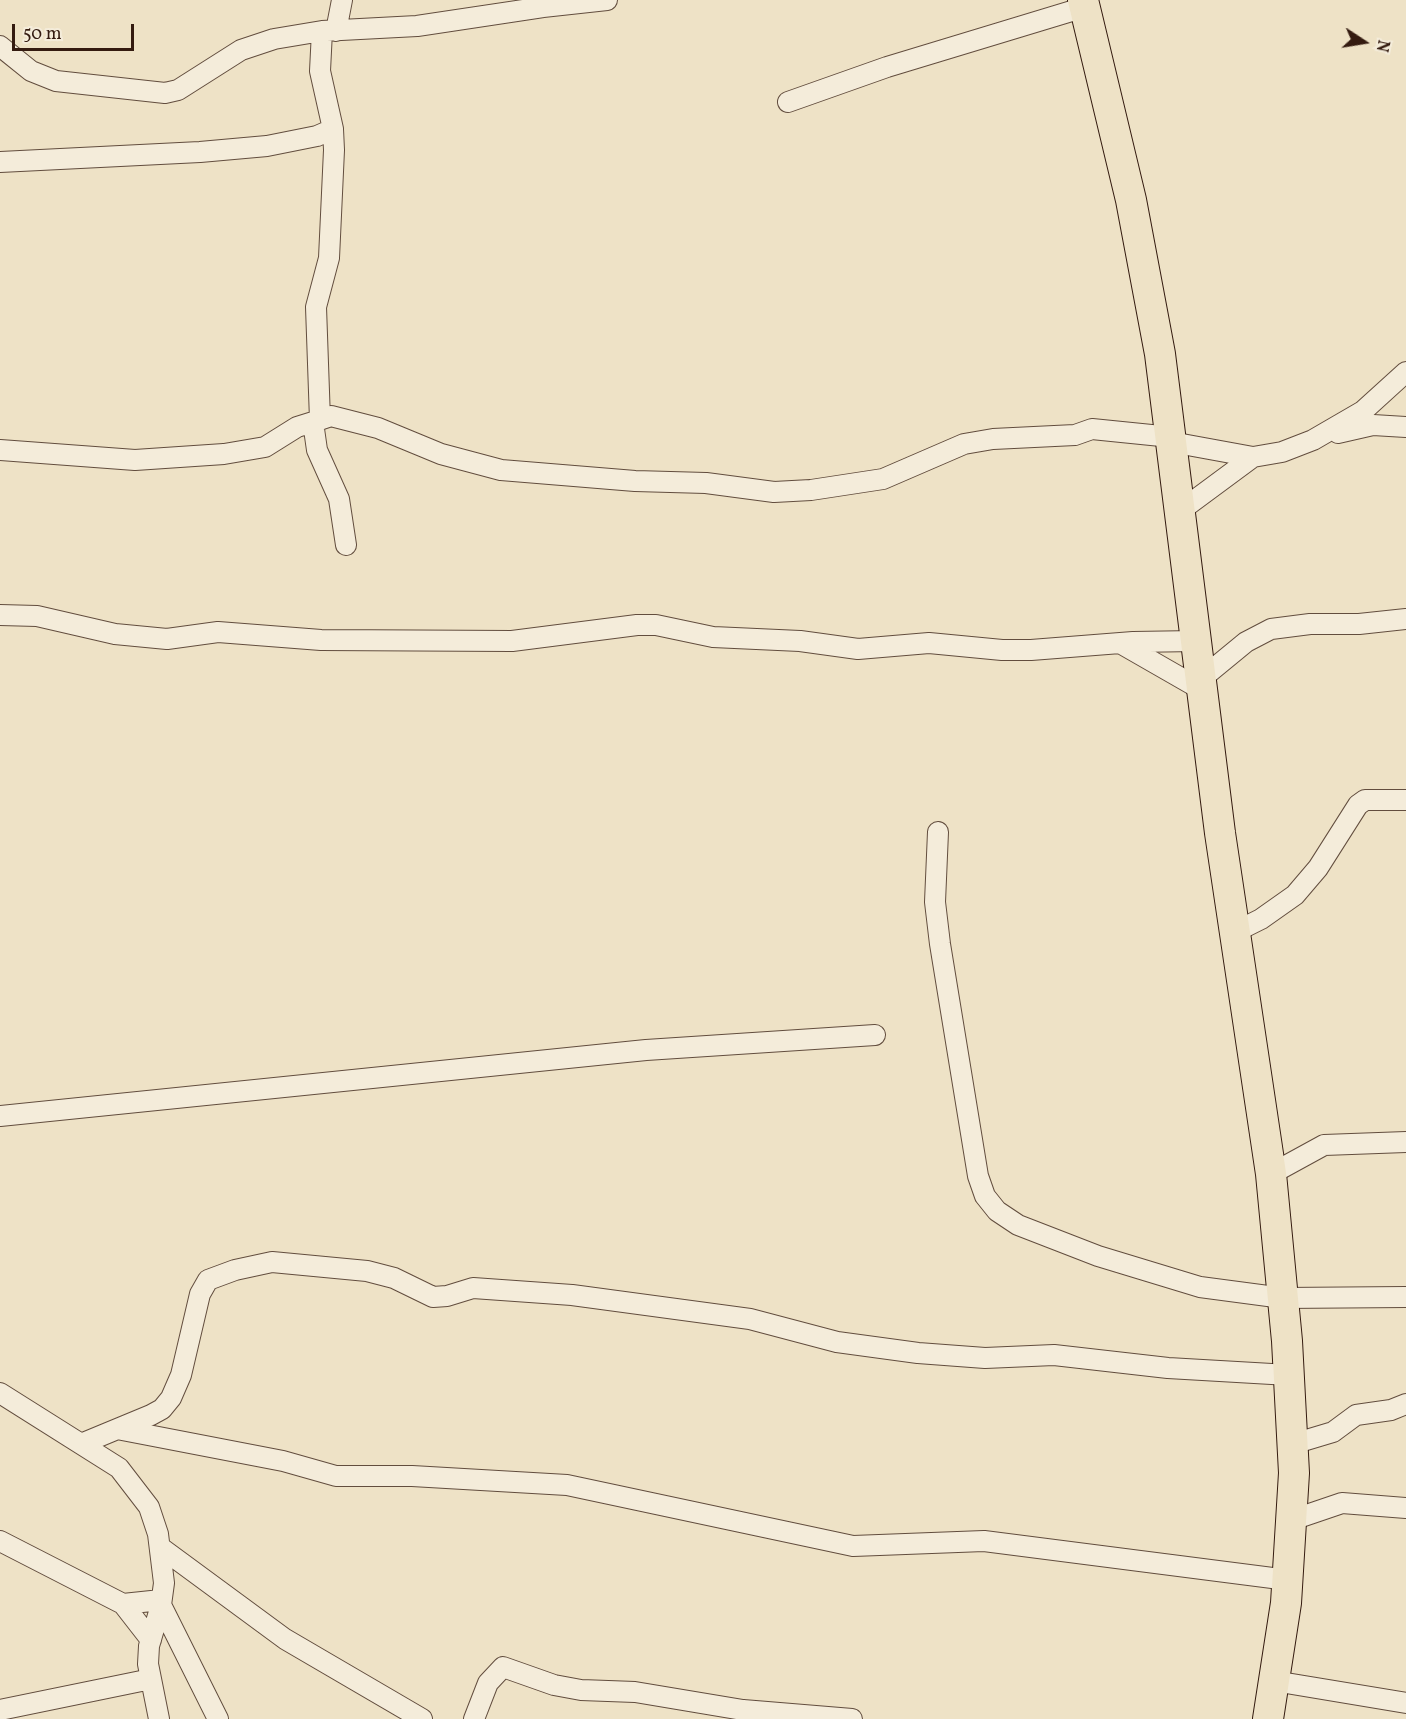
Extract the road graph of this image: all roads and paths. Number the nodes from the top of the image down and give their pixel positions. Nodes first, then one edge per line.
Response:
1 (342, 0) edge
2 (607, 0) edge
3 (1084, 2) edge
4 (483, 8) edge
5 (329, 31) junction
6 (0, 46) edge
7 (788, 102) dead end
8 (333, 129) junction
9 (0, 162) edge
10 (1406, 372) edge
11 (317, 421) junction
12 (1406, 427) edge
13 (1171, 439) junction
14 (1313, 440) junction
15 (0, 450) edge
16 (1253, 457) junction
17 (1180, 511) junction
18 (345, 545) dead end
19 (0, 615) edge
20 (1406, 619) edge
21 (1196, 641) junction
22 (1120, 643) junction
23 (1202, 685) junction
24 (1406, 800) edge
25 (938, 832) dead end
26 (1235, 932) junction
27 (875, 1035) dead end
28 (0, 1116) edge
29 (1406, 1142) edge
30 (1271, 1174) junction
31 (1406, 1297) edge
32 (1283, 1298) junction
33 (1289, 1375) junction
34 (0, 1393) edge
35 (1406, 1404) edge
36 (117, 1429) junction
37 (81, 1444) junction
38 (1293, 1444) junction
39 (1406, 1508) edge
40 (1292, 1520) junction
41 (0, 1541) edge
42 (160, 1548) junction
43 (1288, 1580) junction
44 (123, 1604) junction
45 (160, 1619) junction
46 (151, 1679) junction
47 (1274, 1681) junction
48 (1406, 1703) edge
49 (0, 1710) edge
50 (159, 1719) edge
51 (218, 1719) edge
52 (422, 1719) edge
53 (474, 1719) edge
54 (852, 1719) edge
55 (1268, 1719) edge

1 - 5 street
2 - 4 street
3 - 7 street
3 - 13 main road
4 - 5 street
5 - 6 street
5 - 8 street
8 - 9 street
8 - 11 street
10 - 14 street
11 - 13 street
11 - 15 street
11 - 18 street
12 - 14 street
13 - 16 street
13 - 17 main road
14 - 16 street
16 - 17 street
17 - 21 main road
19 - 22 street
20 - 23 street
21 - 22 street
21 - 23 main road
22 - 23 street
23 - 26 main road
24 - 26 street
25 - 32 street
26 - 30 main road
27 - 28 street
29 - 30 street
30 - 32 main road
31 - 32 street
32 - 33 main road
33 - 36 street
33 - 38 main road
34 - 37 street
35 - 38 street
36 - 37 street
36 - 43 street
37 - 42 street
38 - 40 main road
39 - 40 street
40 - 43 main road
41 - 44 street
42 - 45 street
42 - 52 street
43 - 47 main road
44 - 45 street
44 - 45 street
45 - 46 street
45 - 51 street
46 - 49 street
46 - 50 street
47 - 48 street
47 - 55 main road
53 - 54 street

